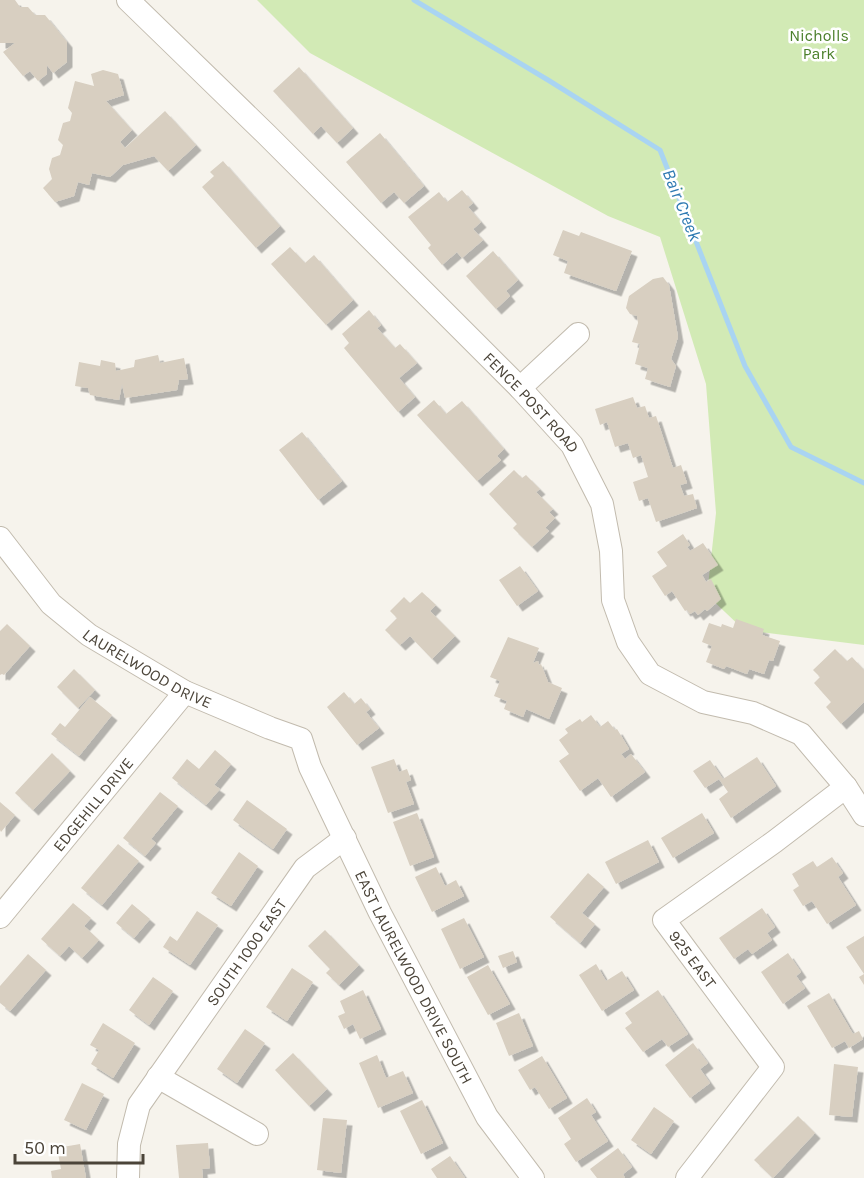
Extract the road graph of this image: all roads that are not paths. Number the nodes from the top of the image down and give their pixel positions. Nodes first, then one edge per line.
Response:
1 (128, 0) edge
2 (578, 334) dead end
3 (520, 388) junction
4 (3, 550) edge
5 (185, 692) junction
6 (310, 767) joint
7 (846, 787) junction
8 (864, 814) edge
9 (345, 838) junction
10 (0, 917) edge
11 (158, 1077) junction
12 (257, 1134) dead end
13 (128, 1178) edge
14 (533, 1178) edge
15 (687, 1178) edge

1 - 3 street, FENCE POST ROAD
2 - 3 street
3 - 7 street, FENCE POST ROAD
4 - 5 street, LAURELWOOD DRIVE
5 - 6 street, LAURELWOOD DRIVE
5 - 10 street, EDGEHILL DRIVE
6 - 9 street, EAST LAURELWOOD DRIVE SOUTH
7 - 8 street, FENCE POST ROAD
7 - 15 street, 925 EAST
9 - 11 street, SOUTH 1000 EAST
9 - 14 street, EAST LAURELWOOD DRIVE SOUTH
11 - 12 street
11 - 13 street, SOUTH 1000 EAST

